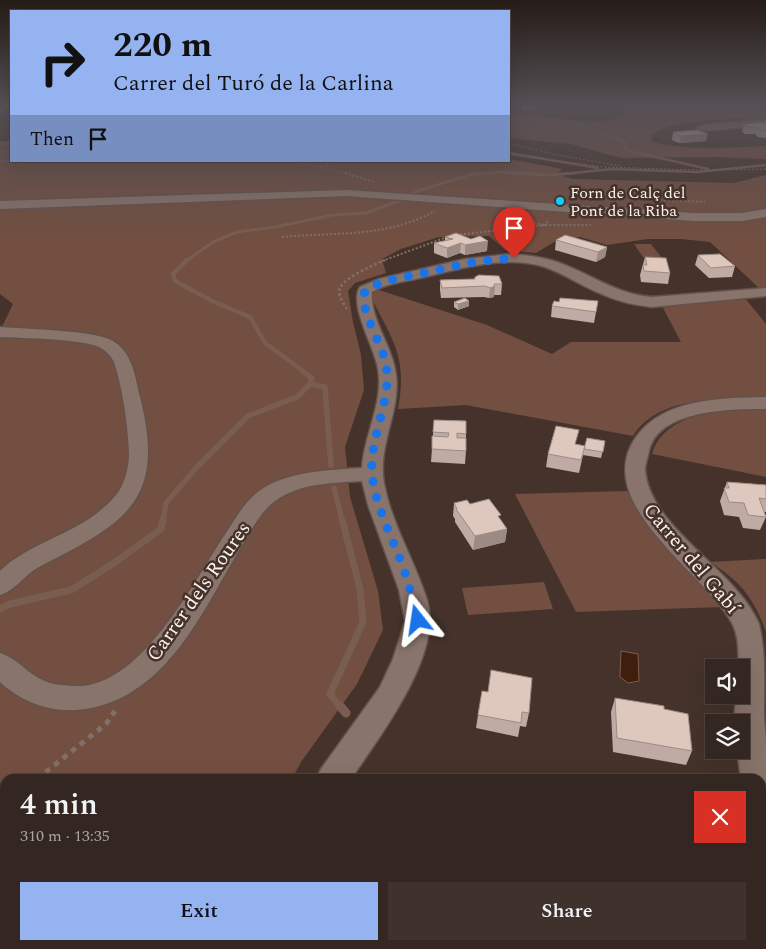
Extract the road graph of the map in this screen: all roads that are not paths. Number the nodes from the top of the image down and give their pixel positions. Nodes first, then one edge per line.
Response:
1 (0, 205) edge
2 (766, 212) edge
3 (766, 292) edge
4 (0, 332) edge
5 (766, 403) edge
6 (372, 474) junction
7 (0, 586) edge
8 (0, 664) edge
9 (336, 774) edge
10 (756, 774) edge

1 - 2 street
3 - 6 street
4 - 7 street
5 - 10 street, Carrer del Gabí
6 - 8 street, Carrer dels Roures
6 - 9 street

